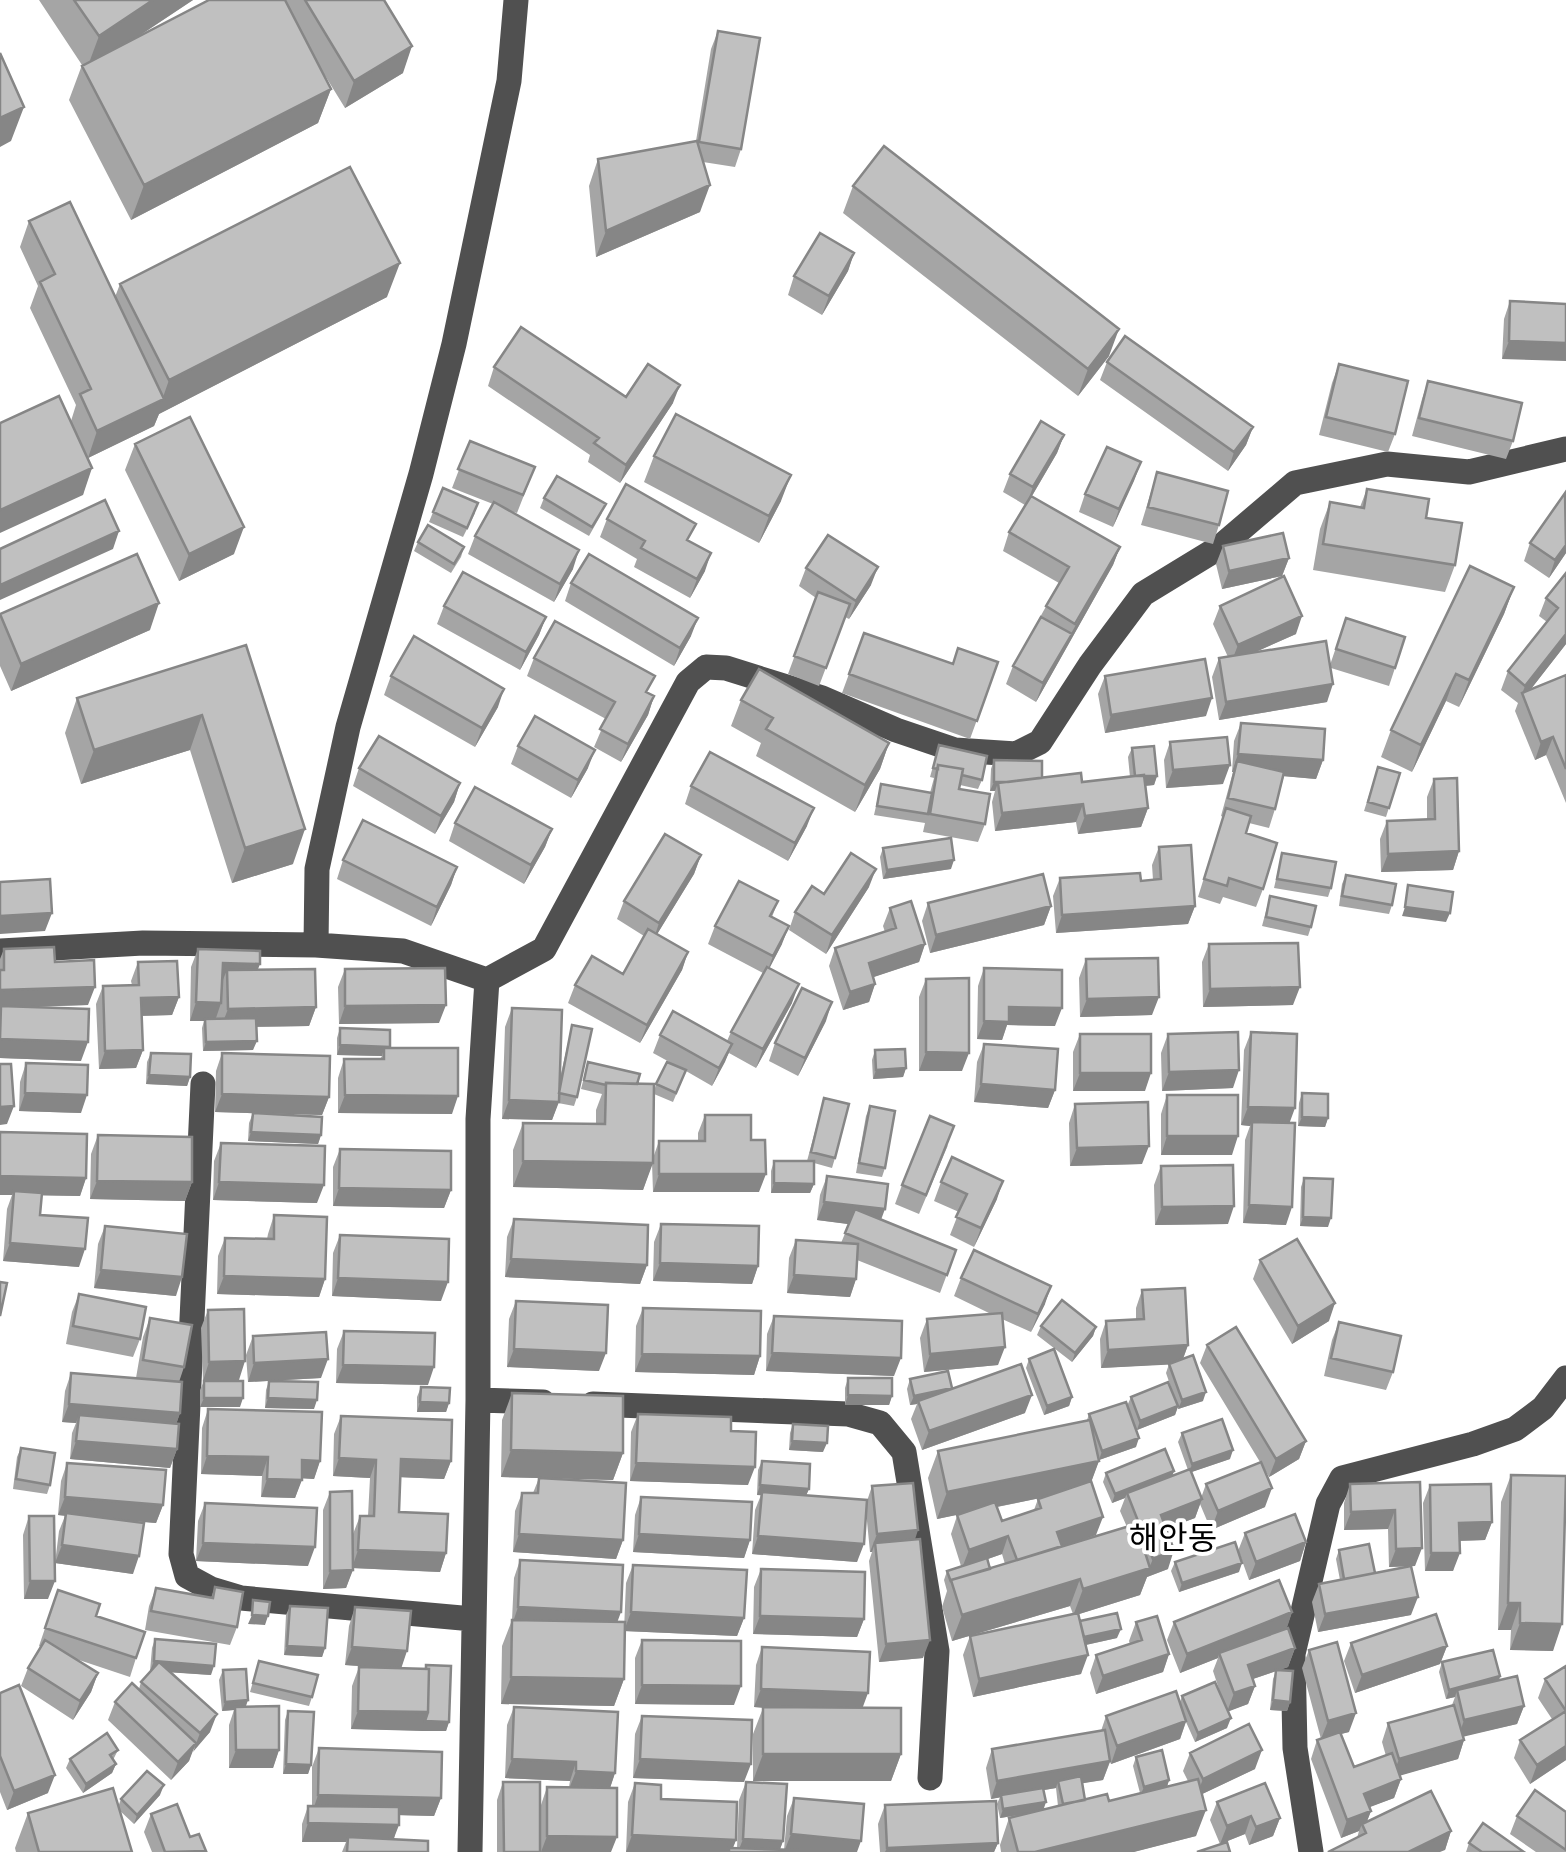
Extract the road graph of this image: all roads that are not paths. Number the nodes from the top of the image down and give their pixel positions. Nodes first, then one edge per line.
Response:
1 (516, 0) edge
2 (1566, 449) edge
3 (316, 944) junction
4 (0, 951) edge
5 (487, 980) junction
6 (203, 1084) dead end
7 (1566, 1378) edge
8 (478, 1400) junction
9 (472, 1619) junction
10 (930, 1778) dead end
11 (470, 1852) edge
12 (1311, 1852) edge

1 - 3 street
2 - 5 street
3 - 4 street
3 - 5 street
5 - 8 street
6 - 9 street
7 - 12 street
8 - 9 street
8 - 10 street
9 - 11 street

